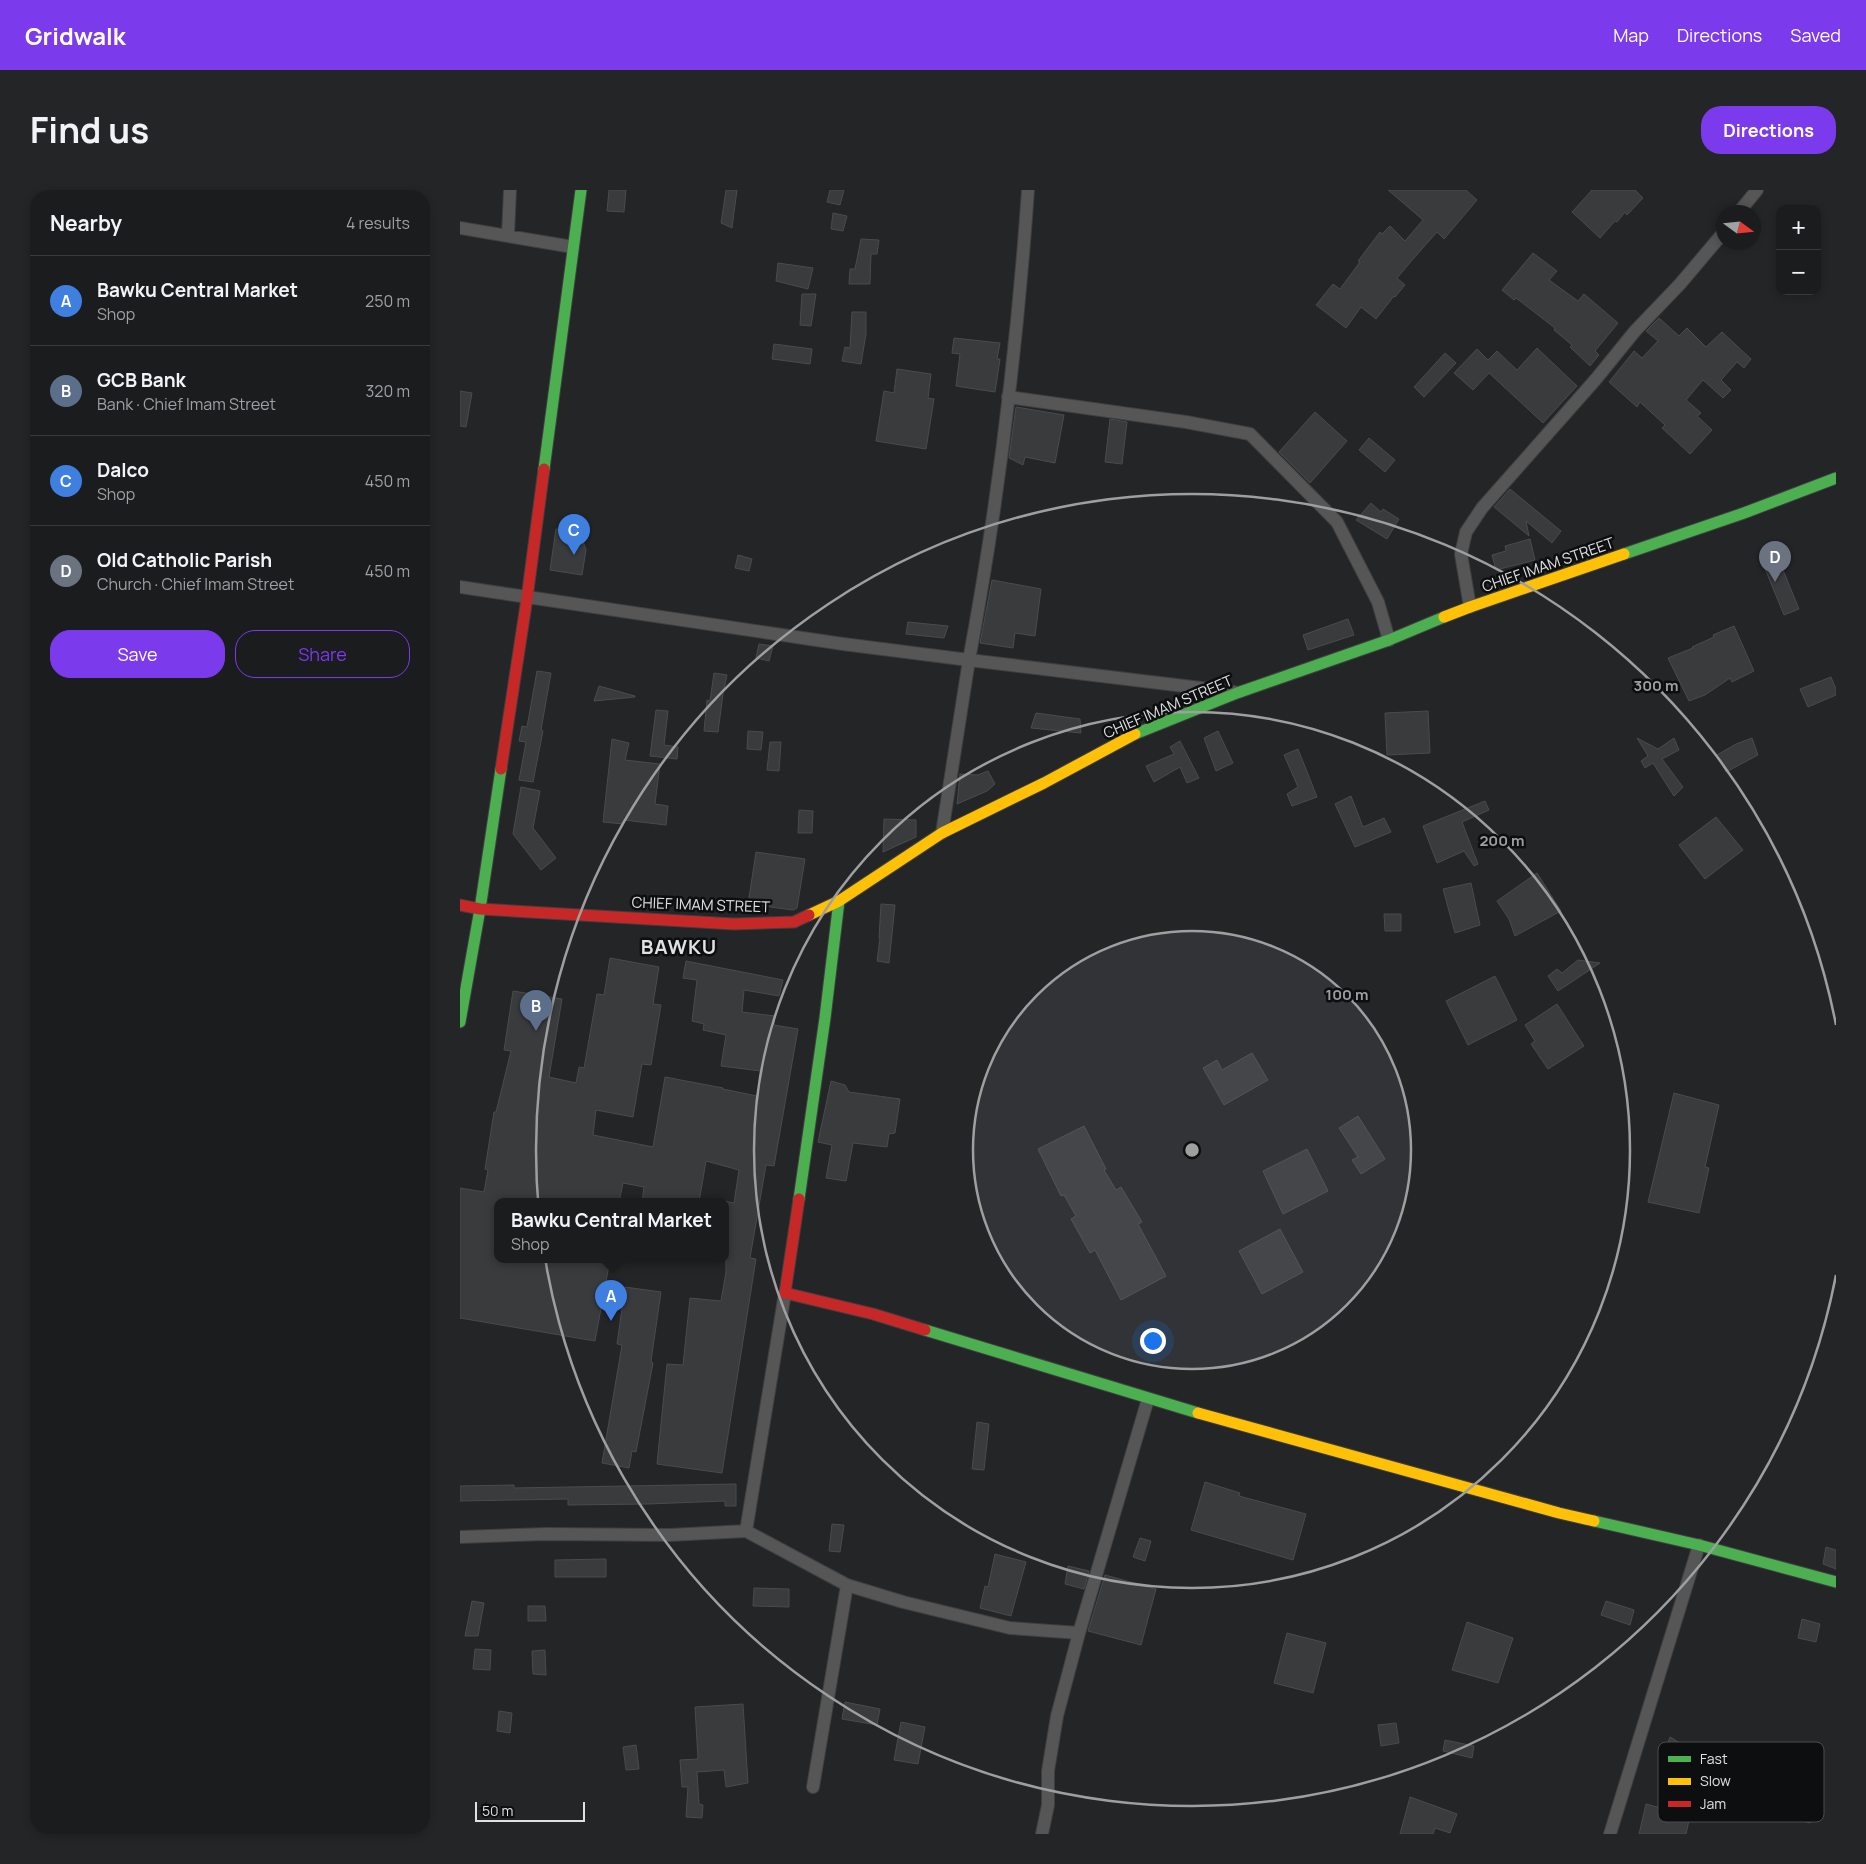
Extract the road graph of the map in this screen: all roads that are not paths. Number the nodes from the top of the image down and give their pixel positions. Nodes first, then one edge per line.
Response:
1 (510, 190) edge
2 (581, 190) edge
3 (1028, 190) edge
4 (1757, 190) edge
5 (1745, 205) edge
6 (460, 228) edge
7 (508, 235) junction
8 (1716, 241) edge
9 (573, 247) junction
10 (1008, 398) junction
11 (1836, 478) edge
12 (460, 587) edge
13 (527, 598) junction
14 (1470, 607) junction
15 (1389, 640) junction
16 (970, 660) junction
17 (1236, 693) junction
18 (942, 833) junction
19 (839, 901) junction
20 (460, 905) edge
21 (480, 909) junction
22 (460, 1022) edge
23 (785, 1292) junction
24 (1148, 1399) junction
25 (746, 1531) junction
26 (460, 1537) edge
27 (1698, 1545) junction
28 (1836, 1582) edge
29 (847, 1584) junction
30 (1079, 1632) junction
31 (813, 1786) dead end
32 (1042, 1834) edge
33 (1610, 1834) edge

1 - 7 street
2 - 9 main road
3 - 10 street
4 - 5 street
6 - 7 street
7 - 9 street
8 - 14 street
9 - 13 main road
10 - 15 street
10 - 16 street
11 - 14 main road, CHIEF IMAM STREET
12 - 13 street
13 - 16 street
13 - 21 main road
14 - 15 main road, CHIEF IMAM STREET
15 - 17 main road, CHIEF IMAM STREET
16 - 17 street
16 - 18 street
17 - 18 main road, CHIEF IMAM STREET
18 - 19 main road, CHIEF IMAM STREET
19 - 21 main road, CHIEF IMAM STREET
19 - 23 main road
20 - 21 main road, CHIEF IMAM STREET
21 - 22 main road
23 - 24 main road
23 - 25 street
24 - 27 main road
24 - 30 street
25 - 26 street
25 - 29 street
27 - 28 main road
27 - 33 street
29 - 30 street
29 - 31 street
30 - 32 street

